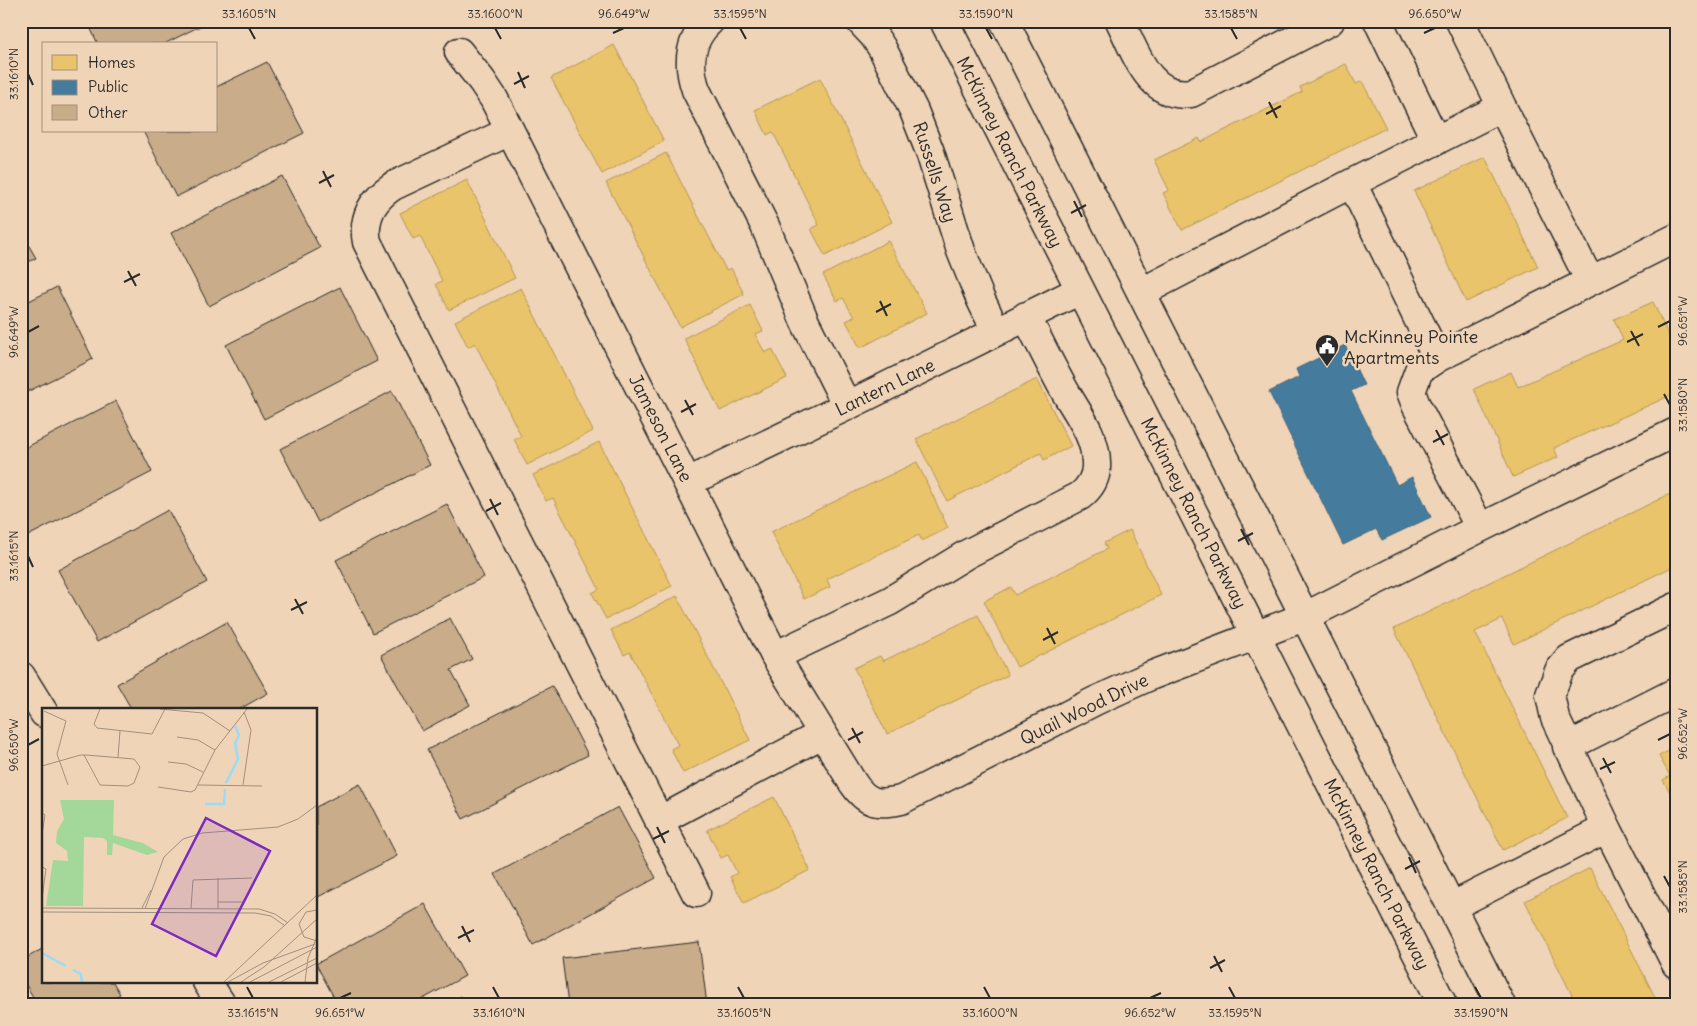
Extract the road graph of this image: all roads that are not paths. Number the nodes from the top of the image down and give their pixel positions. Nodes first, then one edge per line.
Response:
1 (710, 21) edge
2 (860, 21) edge
3 (944, 21) edge
4 (1120, 21) edge
5 (1330, 21) edge
6 (1378, 21) edge
7 (1460, 21) edge
8 (1009, 23) edge
9 (459, 52) dead end
10 (1502, 107) junction
11 (510, 130) junction
12 (1436, 141) junction
13 (1352, 183) junction
14 (1676, 238) edge
15 (1590, 281) junction
16 (1080, 290) junction
17 (1142, 292) junction
18 (1026, 316) junction
19 (996, 331) junction
20 (1437, 358) junction
21 (847, 406) junction
22 (1676, 432) edge
23 (688, 482) junction
24 (1480, 528) junction
25 (1676, 607) edge
26 (1304, 617) junction
27 (1257, 636) junction
28 (776, 656) junction
29 (21, 676) edge
30 (1676, 692) edge
31 (42, 710) edge
32 (822, 734) junction
33 (1567, 747) junction
34 (868, 800) joint
35 (659, 821) junction
36 (1607, 828) junction
37 (696, 893) dead end
38 (1451, 907) junction
39 (1668, 928) edge
40 (1676, 964) edge
41 (208, 984) edge
42 (222, 1005) edge
43 (1444, 1005) edge
44 (1501, 1005) edge

1 - 21 street
2 - 19 street, Russells Way
3 - 16 street, McKinney Ranch Parkway
4 - 5 street
6 - 12 street
7 - 10 street
8 - 17 street
9 - 11 street, Jameson Lane
10 - 12 street
10 - 15 street
11 - 23 street, Jameson Lane
11 - 35 street
12 - 13 street
13 - 17 street
13 - 20 street
14 - 15 street
15 - 20 street
16 - 18 street, Lantern Lane
16 - 27 street, McKinney Ranch Parkway
17 - 26 street
18 - 19 street, Lantern Lane
18 - 28 street
19 - 21 street, Lantern Lane
20 - 24 street
21 - 23 street, Lantern Lane
22 - 24 street, Quail Wood Drive
23 - 28 street, Jameson Lane
24 - 26 street, Quail Wood Drive
25 - 33 street
26 - 27 street, Quail Wood Drive
26 - 38 street
27 - 34 street, Quail Wood Drive
27 - 43 street, McKinney Ranch Parkway
28 - 32 street, Jameson Lane
29 - 31 street
30 - 33 street
32 - 34 street, Jameson Lane
32 - 35 street
33 - 36 street
35 - 37 street
36 - 38 street
36 - 39 street
38 - 44 street
39 - 40 street
41 - 42 street

